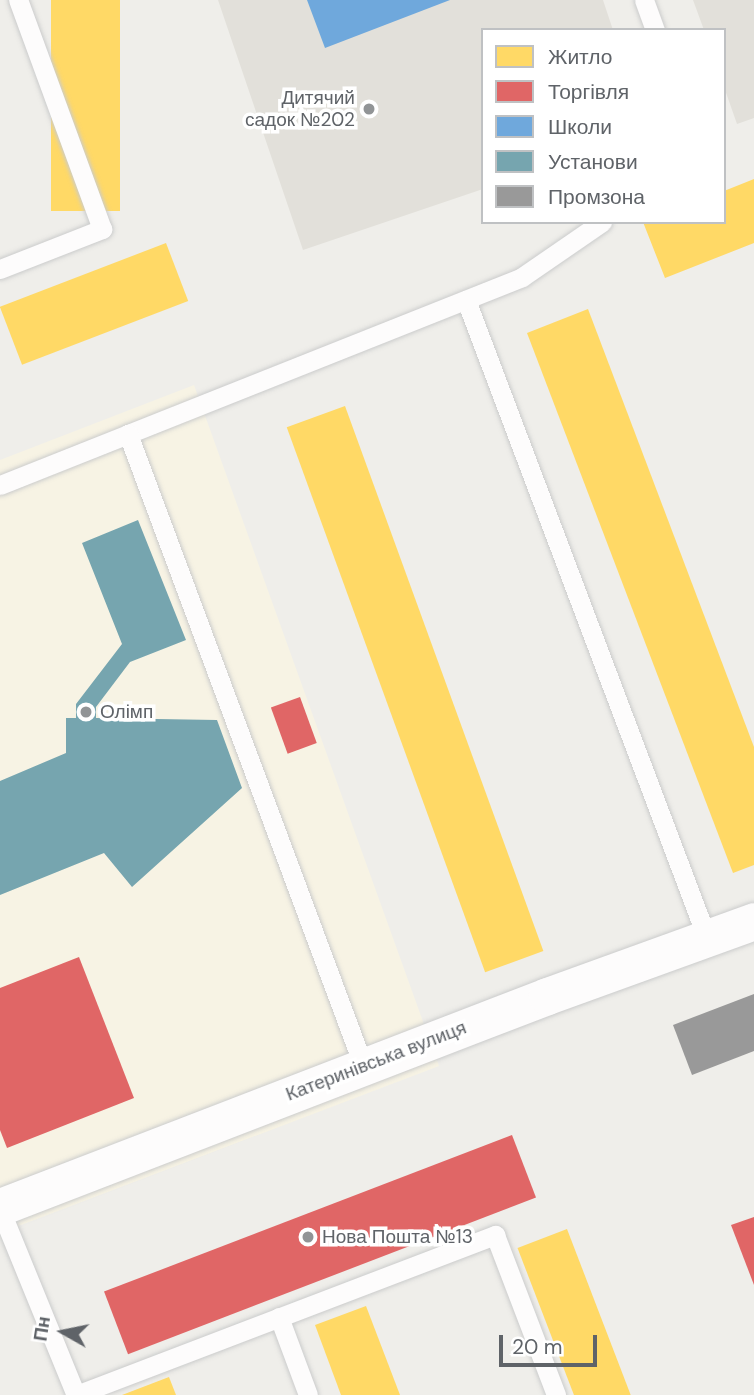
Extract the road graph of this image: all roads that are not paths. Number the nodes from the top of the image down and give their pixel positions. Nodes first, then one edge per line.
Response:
1 (18, 0) edge
2 (644, 0) edge
3 (654, 28) edge
4 (599, 224) edge
5 (0, 270) edge
6 (466, 300) junction
7 (128, 435) junction
8 (0, 485) edge
9 (754, 921) edge
10 (707, 938) junction
11 (363, 1066) junction
12 (0, 1208) edge
13 (279, 1317) junction
14 (308, 1395) edge
15 (556, 1395) edge

1 - 5 lane
2 - 3 lane
4 - 6 lane
6 - 7 lane
6 - 10 lane
7 - 8 lane
7 - 11 lane
9 - 10 street, Катеринівська вулиця
10 - 11 street, Катеринівська вулиця
11 - 12 street, Катеринівська вулиця
12 - 13 lane
13 - 14 lane
13 - 15 lane

